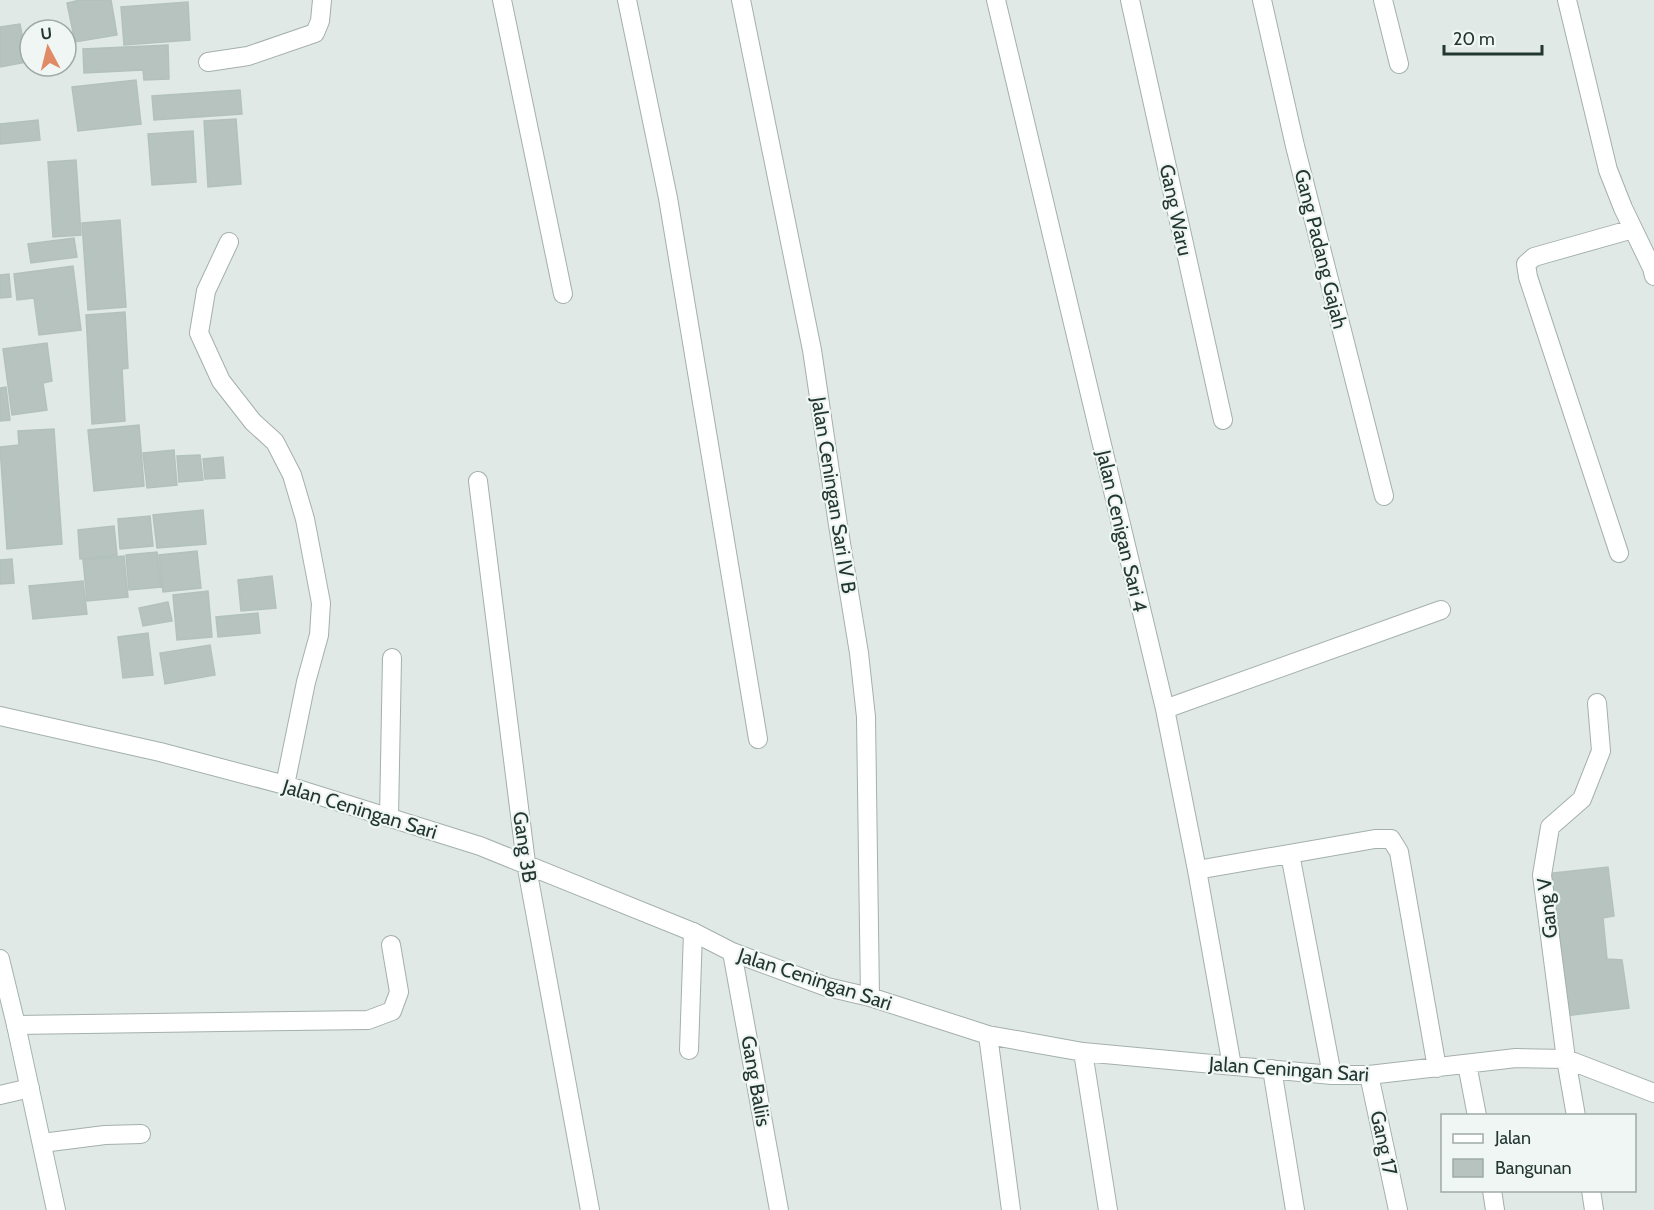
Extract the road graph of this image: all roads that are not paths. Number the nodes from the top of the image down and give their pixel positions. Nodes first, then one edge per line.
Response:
1 (322, 0) edge
2 (502, 0) edge
3 (627, 0) edge
4 (741, 0) edge
5 (996, 0) edge
6 (1130, 0) edge
7 (1262, 0) edge
8 (1383, 0) edge
9 (1567, 0) edge
10 (208, 62) dead end
11 (1399, 64) dead end
12 (1633, 229) junction
13 (229, 242) dead end
14 (1654, 276) edge
15 (562, 294) dead end
16 (1223, 420) dead end
17 (478, 482) dead end
18 (1384, 496) dead end
19 (1619, 553) dead end
20 (1442, 610) dead end
21 (392, 658) dead end
22 (1597, 703) dead end
23 (1164, 709) junction
24 (0, 716) edge
25 (758, 739) dead end
26 (285, 785) junction
27 (389, 817) junction
28 (1290, 855) junction
29 (526, 863) junction
30 (1197, 870) junction
31 (693, 932) junction
32 (391, 945) dead end
33 (732, 952) junction
34 (0, 959) edge
35 (2, 983) edge
36 (870, 998) junction
37 (16, 1025) junction
38 (988, 1035) junction
39 (690, 1050) dead end
40 (1083, 1052) junction
41 (1566, 1059) junction
42 (1467, 1064) junction
43 (1232, 1066) junction
44 (1437, 1068) junction
45 (1272, 1069) junction
46 (1332, 1075) junction
47 (1369, 1076) junction
48 (30, 1088) junction
49 (1654, 1093) edge
50 (0, 1095) edge
51 (1477, 1114) edge
52 (1576, 1114) edge
53 (141, 1134) dead end
54 (42, 1143) junction
55 (1491, 1192) edge
56 (1591, 1192) edge
57 (56, 1210) edge
58 (590, 1210) edge
59 (779, 1210) edge
60 (1011, 1210) edge
61 (1108, 1210) edge
62 (1295, 1210) edge
63 (1398, 1210) edge
64 (1495, 1210) edge
65 (1594, 1210) edge

1 - 10 street
2 - 15 street
3 - 25 street
4 - 36 street, Jalan Ceningan Sari IV B
5 - 23 street, Jalan Cenigan Sari 4
6 - 16 street, Gang Waru
7 - 18 street, Gang Padang Gajah
8 - 11 street
9 - 12 street
12 - 14 street
12 - 19 street
13 - 26 street
17 - 29 street, Gang 3B
20 - 23 street
21 - 27 street
22 - 41 street, Gang V
23 - 30 street, Jalan Cenigan Sari 4
24 - 26 street, Jalan Ceningan Sari
26 - 27 street, Jalan Ceningan Sari
27 - 29 street, Jalan Ceningan Sari
28 - 30 street
28 - 44 street
28 - 46 street
29 - 31 street, Jalan Ceningan Sari
29 - 58 street, Gang 3B
30 - 43 street, Jalan Cenigan Sari 4
31 - 33 street, Jalan Ceningan Sari
31 - 39 street
32 - 37 street
33 - 36 street, Jalan Ceningan Sari
33 - 59 street, Gang Baliis
34 - 35 street
35 - 37 street
36 - 38 street, Jalan Ceningan Sari
37 - 48 street
38 - 40 street, Jalan Ceningan Sari
38 - 60 street
40 - 43 street, Jalan Ceningan Sari
40 - 61 street
41 - 42 street, Jalan Ceningan Sari
41 - 49 street, Jalan Ceningan Sari
41 - 52 street, Gang V
42 - 44 street, Jalan Ceningan Sari
42 - 51 street
43 - 45 street, Jalan Ceningan Sari
44 - 47 street, Jalan Ceningan Sari
45 - 46 street, Jalan Ceningan Sari
45 - 62 street
46 - 47 street, Jalan Ceningan Sari
47 - 63 street, Gang 17
48 - 50 street
48 - 54 street
53 - 54 street
54 - 57 street
55 - 64 street
56 - 65 street

